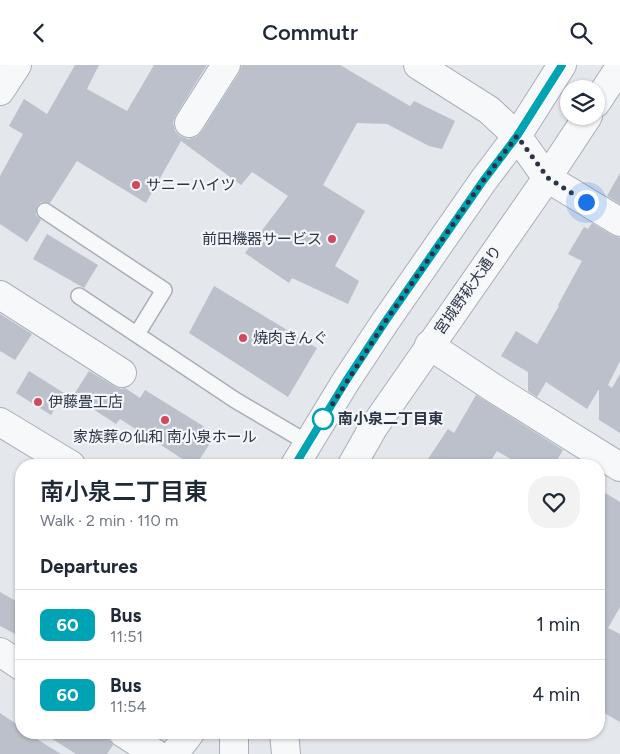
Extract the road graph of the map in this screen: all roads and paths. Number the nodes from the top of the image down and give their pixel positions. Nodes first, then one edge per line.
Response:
1 (17, 65) edge
2 (226, 65) edge
3 (418, 65) edge
4 (562, 65) edge
5 (620, 67) edge
6 (605, 90) edge
7 (0, 91) edge
8 (189, 123) dead end
9 (582, 125) edge
10 (517, 136) junction
11 (548, 178) junction
12 (45, 211) dead end
13 (620, 222) edge
14 (0, 295) edge
15 (79, 296) dead end
16 (137, 334) junction
17 (429, 345) junction
18 (122, 373) dead end
19 (0, 422) edge
20 (301, 454) edge
21 (61, 459) edge
22 (355, 459) edge
23 (620, 467) edge
24 (0, 652) edge
25 (15, 662) edge
26 (132, 739) edge
27 (185, 739) edge
28 (234, 739) edge
29 (285, 739) edge
30 (156, 754) edge
31 (174, 754) edge
32 (234, 754) edge
33 (286, 754) edge

1 - 7 street
2 - 8 street
3 - 10 street
4 - 10 street
5 - 6 street
9 - 11 street, 宮城野萩大通り
10 - 11 street
10 - 20 street
11 - 13 street
11 - 17 street, 宮城野萩大通り
12 - 16 lane
14 - 18 street
15 - 16 lane
16 - 20 lane
17 - 22 street, 宮城野萩大通り
17 - 23 street
19 - 21 street
24 - 25 street
26 - 30 street
27 - 31 street
28 - 32 street
29 - 33 street

